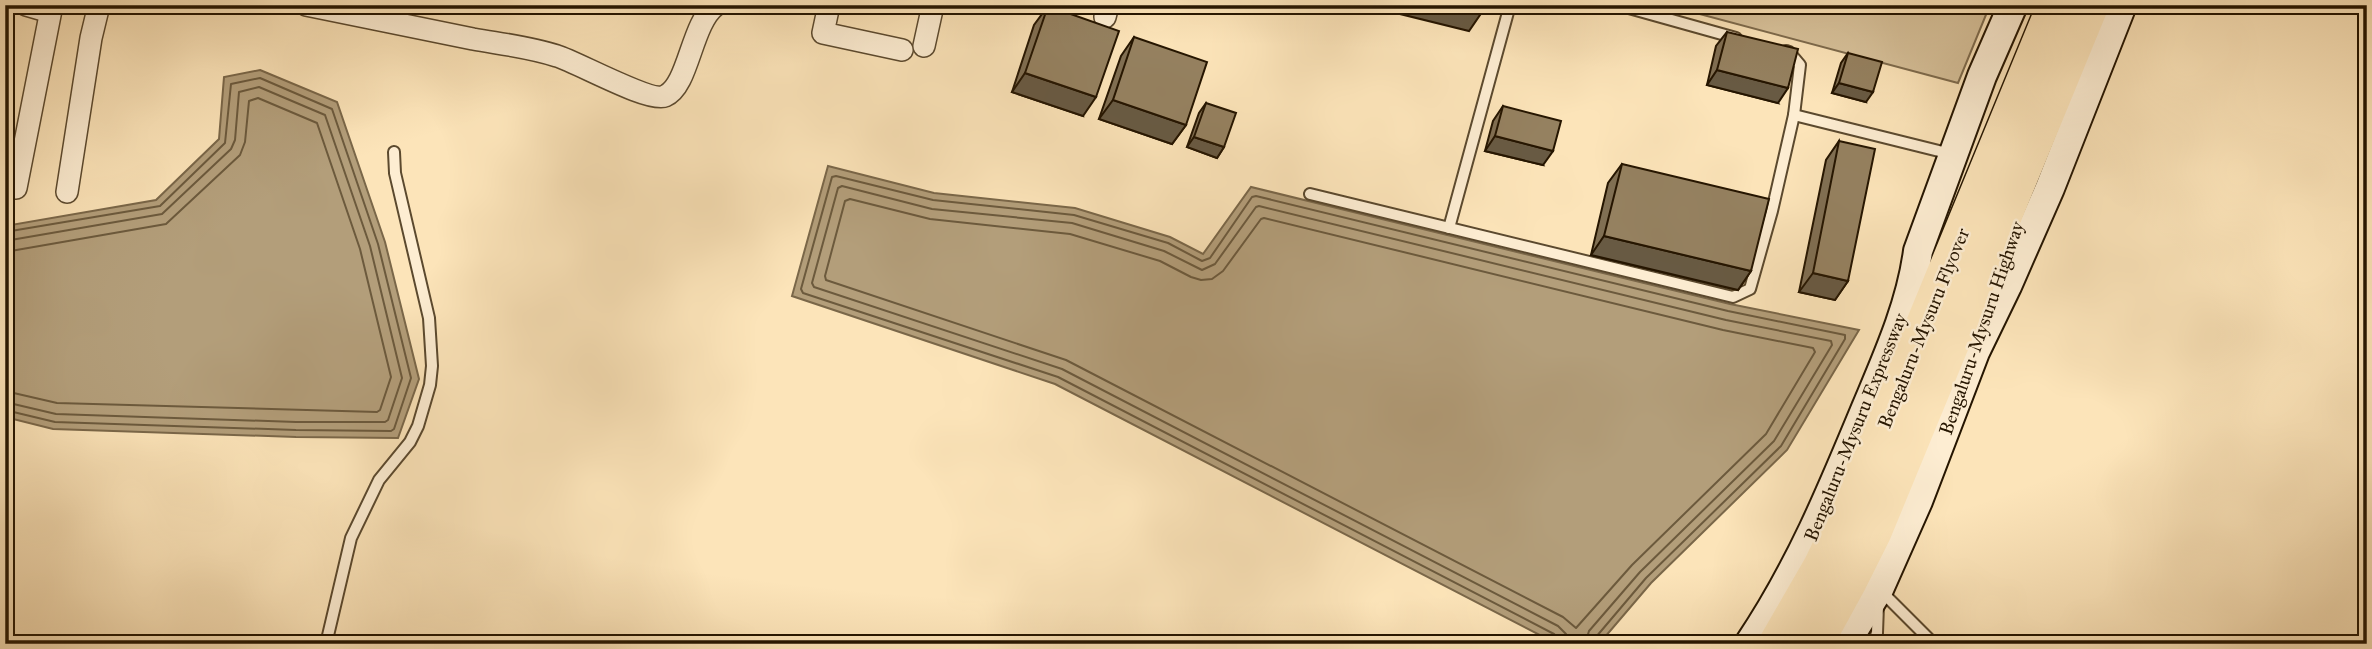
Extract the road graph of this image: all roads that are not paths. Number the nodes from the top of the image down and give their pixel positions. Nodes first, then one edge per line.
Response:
1 (26, 5) edge
2 (99, 5) edge
3 (306, 5) edge
4 (716, 5) edge
5 (829, 5) edge
6 (933, 5) edge
7 (1510, 5) edge
8 (1618, 5) edge
9 (2013, 5) edge
10 (2034, 5) edge
11 (2056, 5) edge
12 (2090, 5) edge
13 (2104, 5) edge
14 (2122, 5) edge
15 (51, 9) edge
16 (1750, 41) edge
17 (924, 47) dead end
18 (1776, 48) edge
19 (902, 50) dead end
20 (1794, 115) junction
21 (394, 152) dead end
22 (1954, 155) junction
23 (16, 188) dead end
24 (67, 192) dead end
25 (1310, 194) dead end
26 (1450, 228) junction
27 (1914, 281) junction
28 (1975, 352) junction
29 (1877, 592) junction
30 (326, 644) edge
31 (1749, 644) edge
32 (1777, 644) edge
33 (1814, 644) edge
34 (1845, 644) edge
35 (1873, 644) edge
36 (1934, 644) edge

1 - 15 street
2 - 24 street
3 - 4 street
5 - 19 street
6 - 17 street
7 - 26 lane
8 - 16 lane
9 - 22 street, Bengaluru-Mysuru Expressway
10 - 27 highway, Bengaluru-Mysuru Expressway
11 - 32 highway, Bengaluru-Mysuru Flyover
12 - 33 highway, Bengaluru-Mysuru Flyover
13 - 28 highway, Bengaluru-Mysuru Highway
14 - 28 street
15 - 23 street
18 - 20 lane
20 - 22 lane
20 - 26 lane
21 - 30 lane
22 - 27 street, Bengaluru-Mysuru Expressway
25 - 26 lane
27 - 31 street, Bengaluru-Mysuru Expressway
28 - 29 street, Bengaluru-Mysuru Highway
29 - 34 street, Bengaluru-Mysuru Highway
29 - 35 lane
29 - 36 lane

